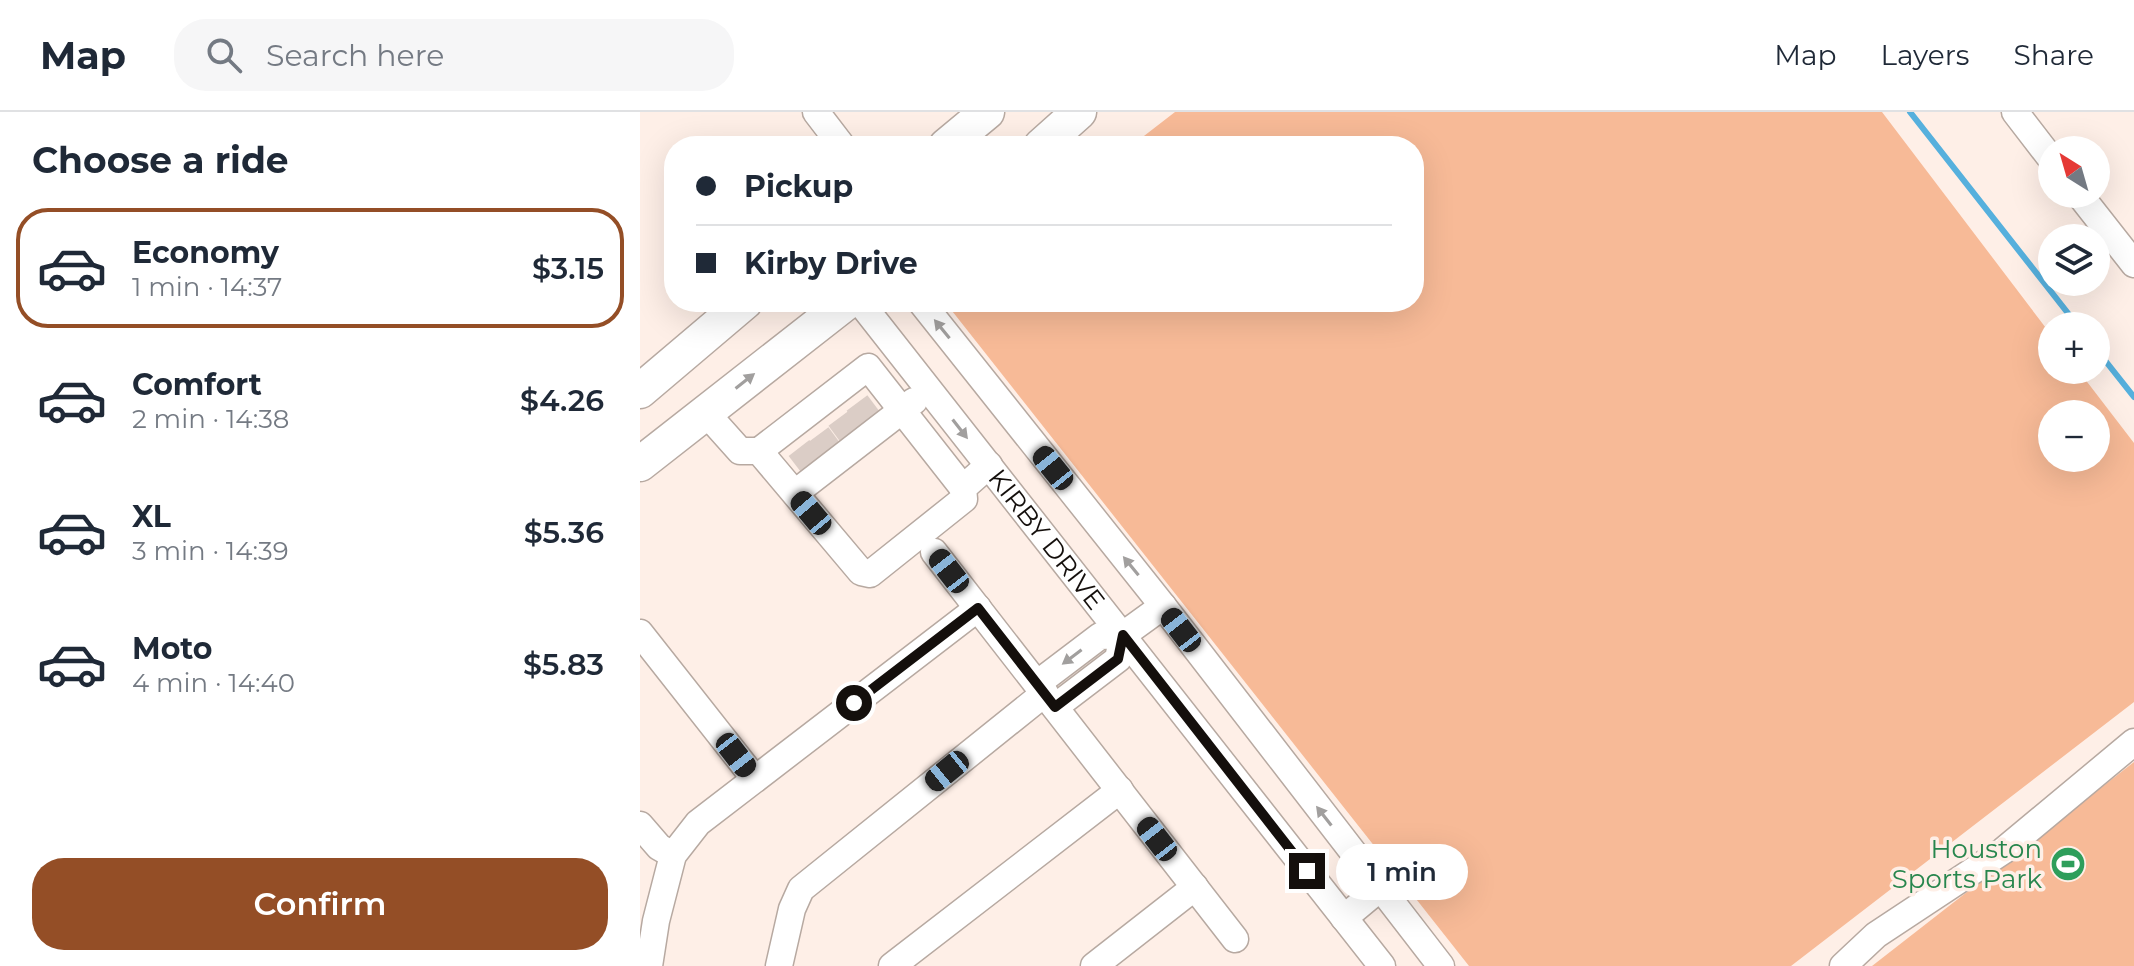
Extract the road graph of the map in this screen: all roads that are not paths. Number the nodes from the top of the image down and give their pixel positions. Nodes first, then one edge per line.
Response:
1 (816, 112) edge
2 (987, 112) edge
3 (1079, 112) edge
4 (2023, 115) edge
5 (834, 136) edge
6 (958, 136) edge
7 (1052, 136) edge
8 (2038, 138) edge
9 (2092, 208) edge
10 (2130, 248) edge
11 (733, 312) edge
12 (834, 312) edge
13 (868, 312) edge
14 (929, 312) edge
15 (928, 389) junction
16 (640, 391) edge
17 (902, 411) junction
18 (706, 413) junction
19 (853, 417) junction
20 (813, 448) junction
21 (759, 451) junction
22 (640, 464) edge
23 (989, 465) junction
24 (963, 488) junction
25 (795, 493) junction
26 (934, 552) dead end
27 (1163, 606) junction
28 (978, 608) junction
29 (1123, 635) junction
30 (641, 637) edge
31 (1046, 694) junction
32 (2134, 742) edge
33 (755, 779) junction
34 (1120, 790) junction
35 (640, 825) edge
36 (673, 855) junction
37 (1195, 887) junction
38 (1380, 888) junction
39 (1344, 918) junction
40 (1235, 939) dead end
41 (649, 966) edge
42 (779, 966) edge
43 (892, 966) edge
44 (1094, 966) edge
45 (1382, 966) edge
46 (1441, 966) edge
47 (1843, 966) edge

1 - 5 street
2 - 6 main road
3 - 7 main road
4 - 8 street
9 - 10 street
11 - 16 main road
18 -> 12 main road
13 - 15 street, KIRBY DRIVE
27 -> 14 street, KIRBY DRIVE
15 - 17 street
15 -> 23 street, KIRBY DRIVE
17 - 19 street
17 - 19 street
17 - 24 street
18 - 21 street
18 - 22 main road
19 - 20 street
19 - 20 street
20 - 21 street
20 - 25 street
21 - 25 street
23 - 24 street
23 - 29 street, KIRBY DRIVE
24 - 25 street
26 - 28 street
27 - 29 street
38 -> 27 street, KIRBY DRIVE
28 - 31 street
28 - 33 street
29 - 31 street
29 - 39 street, KIRBY DRIVE
30 - 33 street
31 - 34 street
31 - 42 street
32 - 47 street
33 - 36 street
34 - 37 street
34 - 43 street
35 - 36 street
36 - 41 street
37 - 40 street
37 - 44 street
38 - 39 street
38 - 46 street, KIRBY DRIVE
39 - 45 street, KIRBY DRIVE

